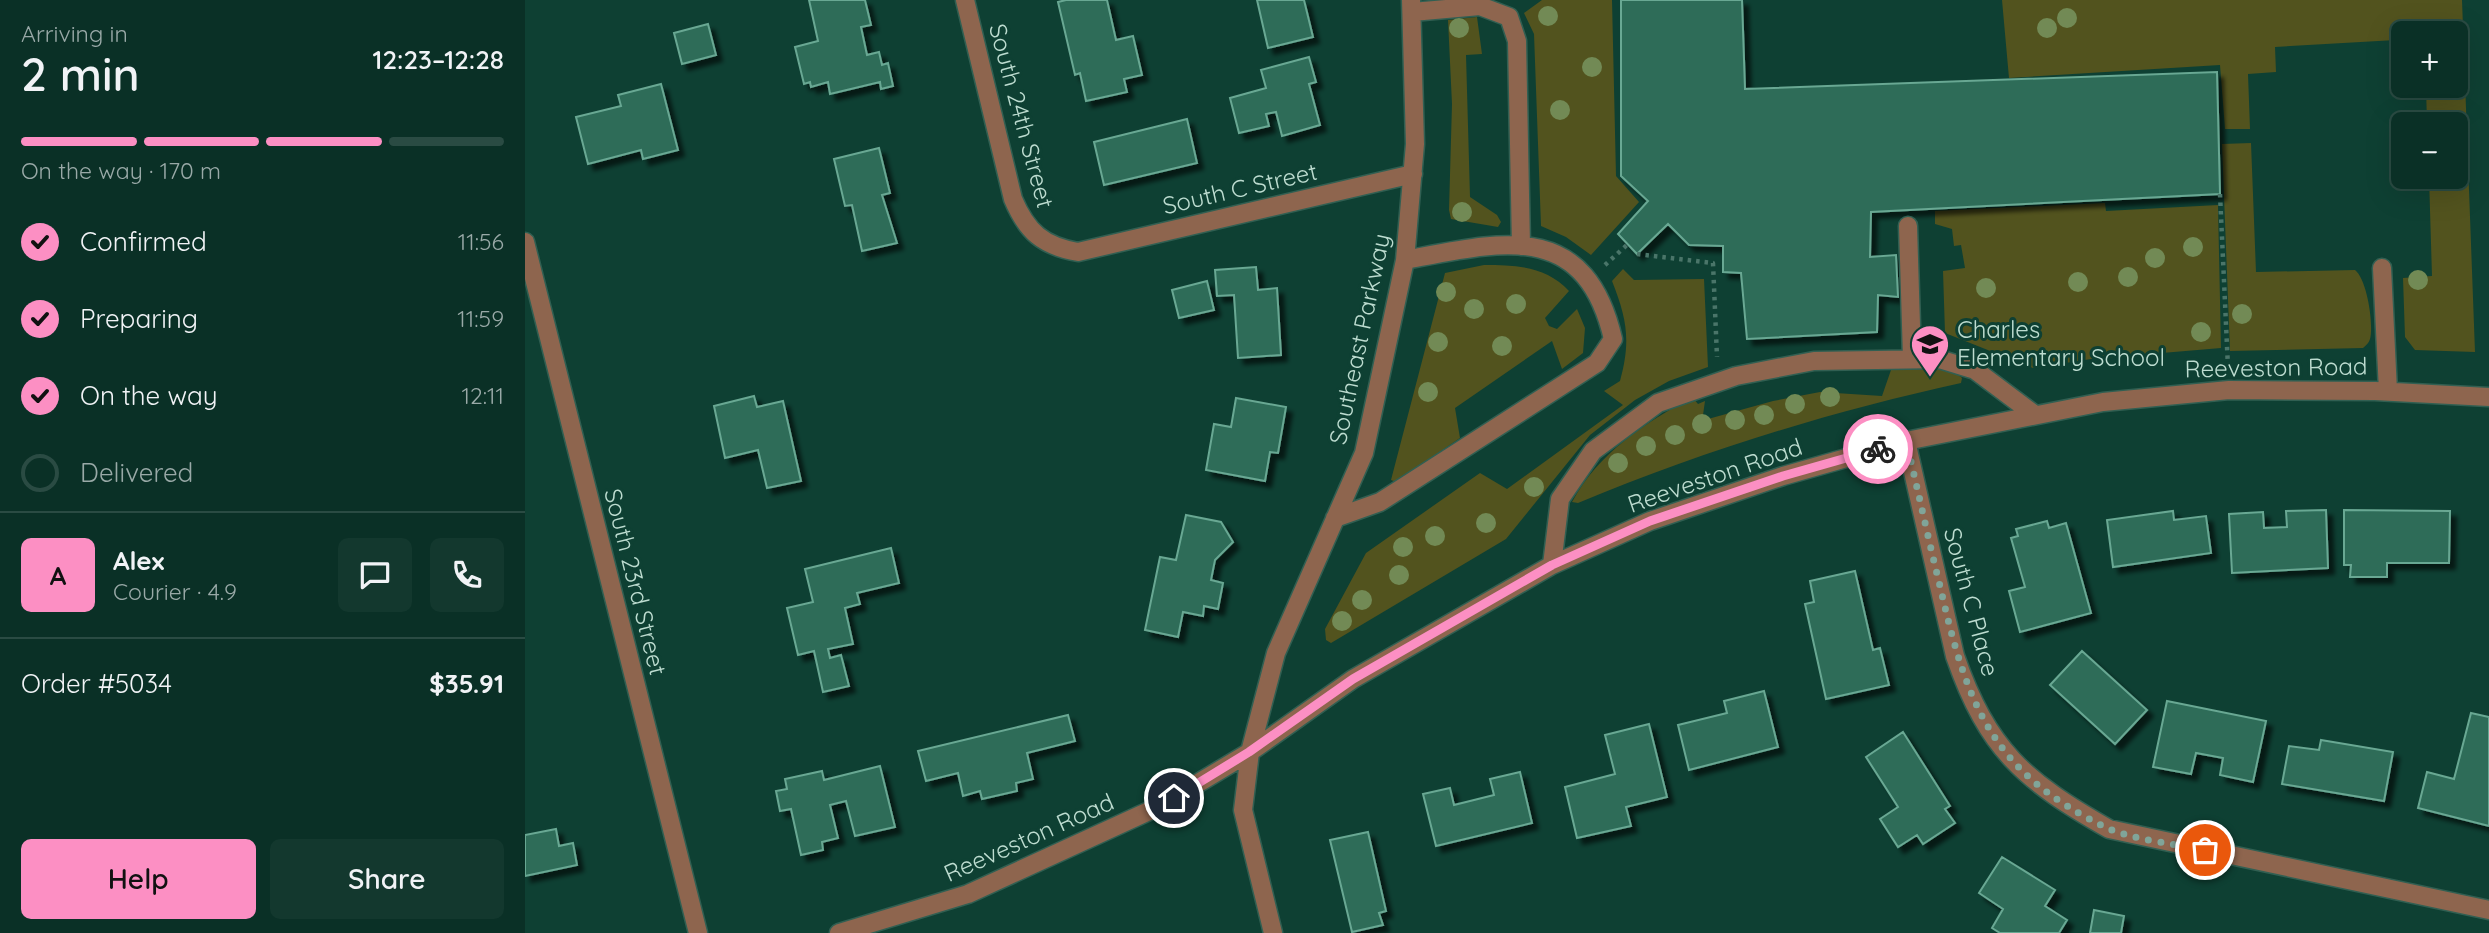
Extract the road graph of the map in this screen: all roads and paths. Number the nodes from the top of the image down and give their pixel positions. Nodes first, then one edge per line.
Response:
1 (965, 0) edge
2 (1412, 6) edge
3 (1413, 174) junction
4 (2220, 194) dead end
5 (1908, 226) dead end
6 (525, 242) edge
7 (1628, 244) dead end
8 (1521, 246) junction
9 (1079, 252) joint
10 (1637, 254) dead end
11 (1405, 260) junction
12 (2382, 268) dead end
13 (1589, 281) junction
14 (1912, 358) junction
15 (1718, 382) junction
16 (2229, 390) junction
17 (2388, 391) junction
18 (2489, 397) edge
19 (2035, 415) junction
20 (1906, 441) junction
21 (1335, 518) junction
22 (1552, 565) junction
23 (1249, 752) junction
24 (2489, 910) edge
25 (698, 933) edge
26 (839, 933) edge
27 (1273, 933) edge

1 - 9 street, South 24th Street
2 - 3 street, Southeast Parkway
2 - 8 street
3 - 9 street, South C Street
3 - 11 street, Southeast Parkway
4 - 16 path
5 - 14 street
6 - 25 street, South 23rd Street
7 - 13 path
8 - 11 street
8 - 13 street
10 - 15 path
11 - 21 street, Southeast Parkway
12 - 17 street
13 - 21 street
14 - 15 street
14 - 19 street
15 - 22 street
16 - 17 street, Reeveston Road
16 - 19 street, Reeveston Road
17 - 18 street, Reeveston Road
19 - 20 street, Reeveston Road
20 - 22 street, Reeveston Road
20 - 24 street, South C Place
21 - 23 street, Southeast Parkway
22 - 23 street, Reeveston Road
23 - 26 street, Reeveston Road
23 - 27 street

